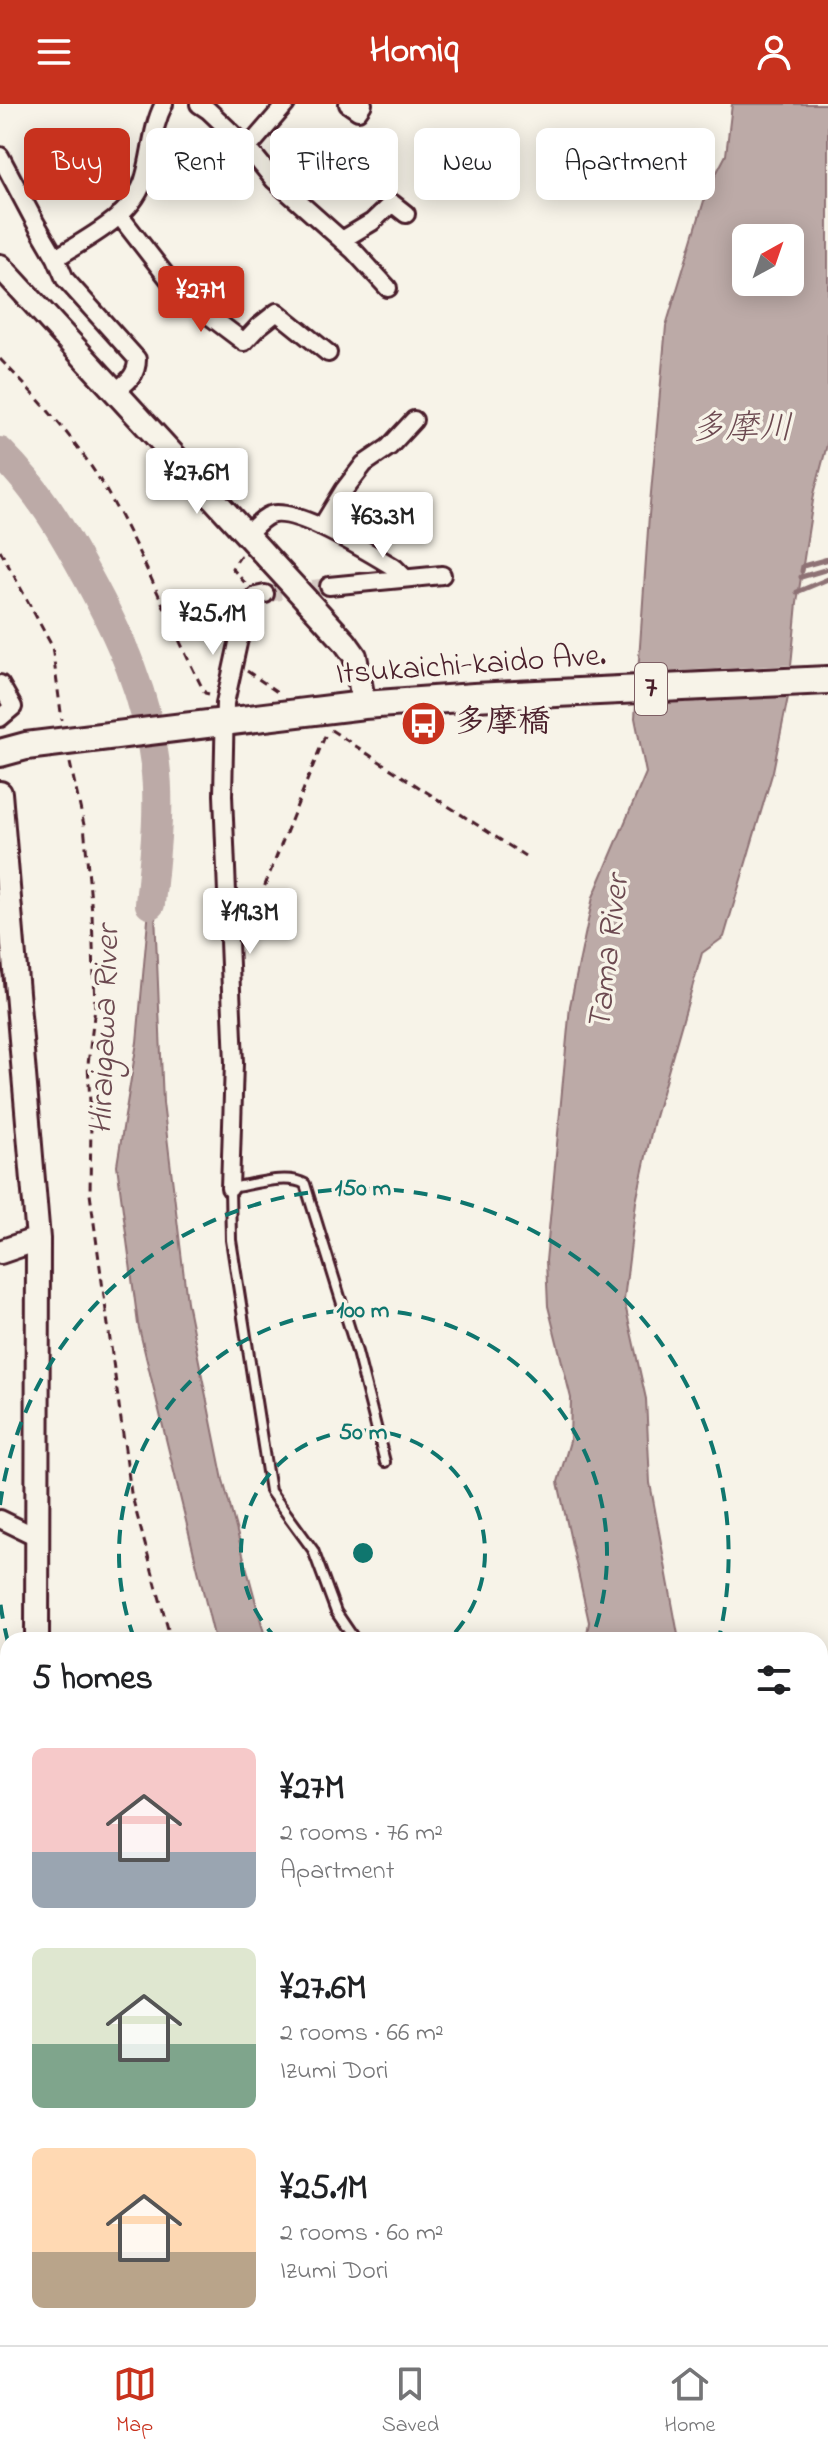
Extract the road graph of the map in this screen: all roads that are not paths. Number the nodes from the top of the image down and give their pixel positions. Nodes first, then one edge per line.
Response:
1 (164, 104) edge
2 (199, 104) edge
3 (286, 104) edge
4 (348, 104) edge
5 (363, 104) edge
6 (227, 128) edge
7 (254, 141) edge
8 (254, 155) edge
9 (0, 156) edge
10 (406, 214) dead end
11 (119, 215) junction
12 (342, 240) junction
13 (56, 258) junction
14 (0, 266) edge
15 (388, 288) dead end
16 (328, 353) dead end
17 (115, 392) junction
18 (414, 420) dead end
19 (322, 526) junction
20 (248, 538) junction
21 (442, 575) dead end
22 (405, 578) junction
23 (329, 586) tunnel mouth
24 (257, 597) road end
25 (828, 680) edge
26 (0, 684) edge
27 (364, 705) junction
28 (222, 714) junction
29 (0, 718) edge
30 (1, 750) edge
31 (0, 793) edge
32 (230, 1188) junction
33 (38, 1239) junction
34 (0, 1252) edge
35 (385, 1462) dead end
36 (0, 1519) edge
37 (37, 1537) junction
38 (37, 1632) edge
39 (350, 1632) edge

1 - 11 street
2 - 6 street
3 - 7 street
4 - 5 street
8 - 12 street
9 - 13 street
10 - 12 street
11 - 13 street
11 - 16 street
12 - 15 street
13 - 17 street
14 - 17 street
17 - 20 street
18 - 19 street
19 - 20 street
19 - 22 street
20 - 27 street
21 - 22 street
22 - 23 street
24 - 28 street
25 - 27 main road, Itsukaichi-kaido Ave. / 7
26 - 29 street
27 - 28 main road, Itsukaichi-kaido Ave. / 7
28 - 30 main road, 7
28 - 32 street
31 - 33 street
32 - 35 lane
32 - 39 lane
33 - 34 street
33 - 37 street
36 - 37 street
37 - 38 street

